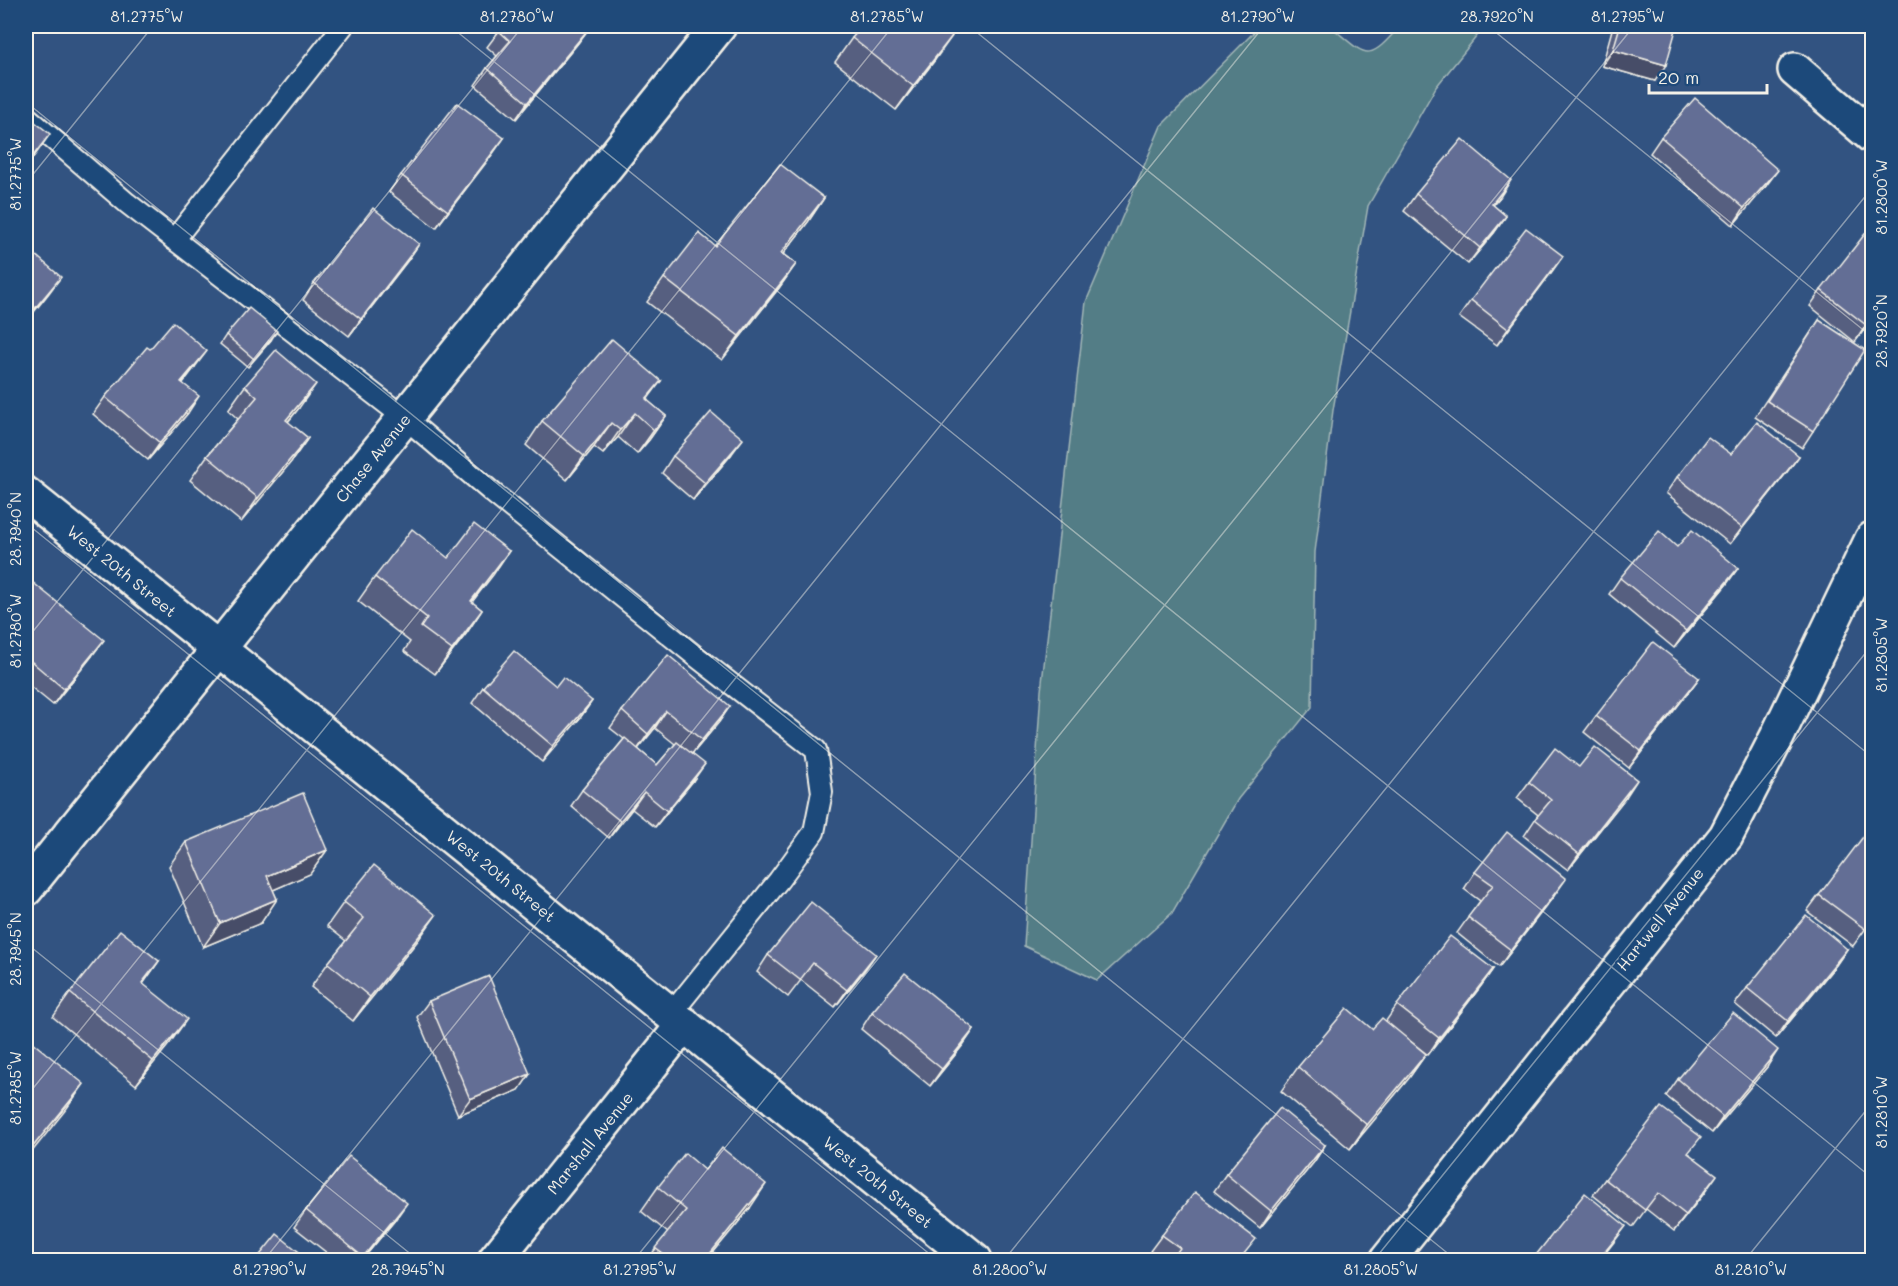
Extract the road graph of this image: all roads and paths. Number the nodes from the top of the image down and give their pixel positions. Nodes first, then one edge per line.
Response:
1 (343, 26) edge
2 (719, 26) edge
3 (1795, 70) dead end
4 (26, 116) edge
5 (1872, 136) edge
6 (174, 240) junction
7 (405, 418) junction
8 (26, 494) edge
9 (1872, 539) edge
10 (219, 648) junction
11 (26, 889) edge
12 (677, 1019) junction
13 (495, 1260) edge
14 (975, 1260) edge
15 (1387, 1260) edge

1 - 6 lane
2 - 7 street, Chase Avenue
3 - 5 street
4 - 6 lane
6 - 7 lane
7 - 10 street, Chase Avenue
7 - 12 lane
8 - 10 street, West 20th Street
9 - 15 street, Hartwell Avenue
10 - 11 street, Chase Avenue
10 - 12 street, West 20th Street
12 - 13 street, Marshall Avenue
12 - 14 street, West 20th Street

